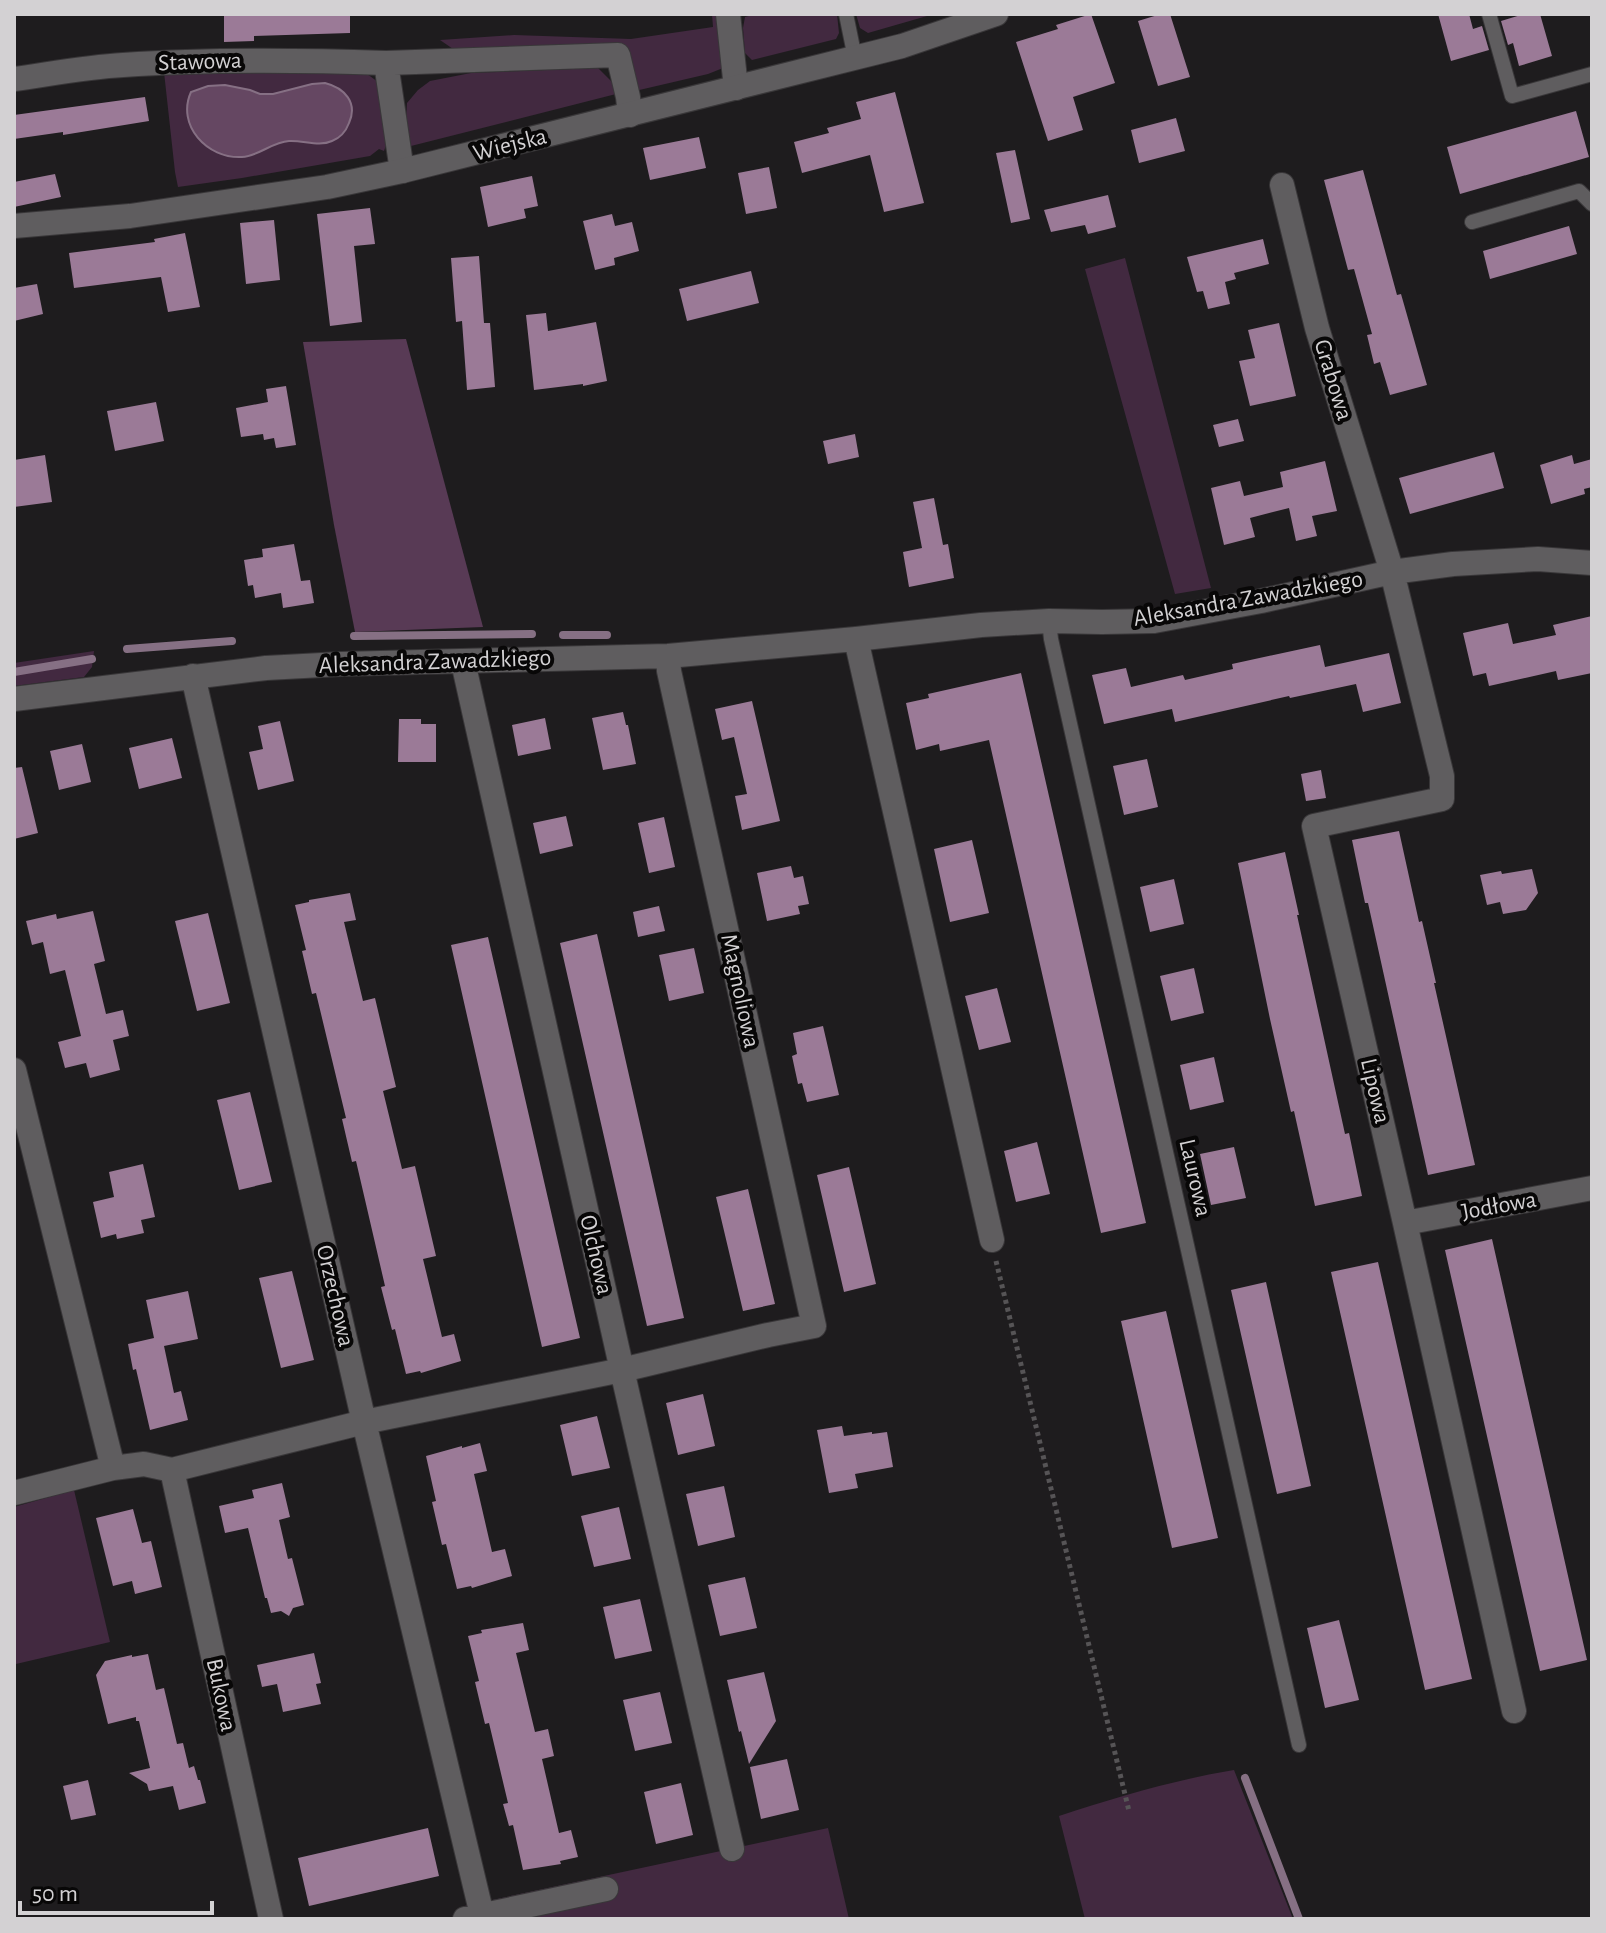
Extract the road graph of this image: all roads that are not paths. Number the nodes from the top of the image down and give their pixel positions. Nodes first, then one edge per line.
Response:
1 (728, 14) edge
2 (846, 14) edge
3 (996, 14) edge
4 (1489, 14) edge
5 (855, 58) junction
6 (386, 63) junction
7 (1592, 74) edge
8 (14, 79) edge
9 (736, 88) junction
10 (630, 115) junction
11 (402, 171) junction
12 (1282, 185) dead end
13 (1592, 204) edge
14 (1472, 222) dead end
15 (14, 226) edge
16 (1592, 563) edge
17 (1392, 572) junction
18 (1049, 621) junction
19 (856, 639) junction
20 (668, 656) junction
21 (463, 662) junction
22 (193, 676) junction
23 (14, 699) edge
24 (14, 1070) edge
25 (1592, 1188) edge
26 (1405, 1223) junction
27 (992, 1240) road end
28 (622, 1370) junction
29 (364, 1422) junction
30 (113, 1468) junction
31 (172, 1470) junction
32 (14, 1493) edge
33 (1514, 1711) dead end
34 (1299, 1745) dead end
35 (732, 1849) dead end
36 (606, 1889) dead end
37 (474, 1917) edge
38 (271, 1919) edge

1 - 9 street
2 - 5 lane
3 - 5 street, Wiejska
4 - 7 lane
5 - 9 street, Wiejska
6 - 8 street, Stawowa
6 - 10 street, Stawowa
6 - 11 street
9 - 10 street, Wiejska
10 - 11 street, Wiejska
11 - 15 street, Wiejska
12 - 17 street, Grabowa
13 - 14 lane
16 - 17 street, Aleksandra Zawadzkiego
17 - 18 street, Aleksandra Zawadzkiego
17 - 26 street, Lipowa
18 - 19 street, Aleksandra Zawadzkiego
18 - 34 lane, Laurowa
19 - 20 street, Aleksandra Zawadzkiego
19 - 27 street
20 - 21 street, Aleksandra Zawadzkiego
20 - 28 street, Magnoliowa
21 - 22 street, Aleksandra Zawadzkiego
21 - 28 street, Olchowa
22 - 23 street, Aleksandra Zawadzkiego
22 - 29 street, Orzechowa
24 - 30 street
25 - 26 street, Jodłowa
26 - 33 street, Lipowa
28 - 29 street
28 - 35 street, Olchowa
29 - 31 street
29 - 37 street, Orzechowa
30 - 31 street
30 - 32 street
31 - 38 street, Bukowa
36 - 37 street

